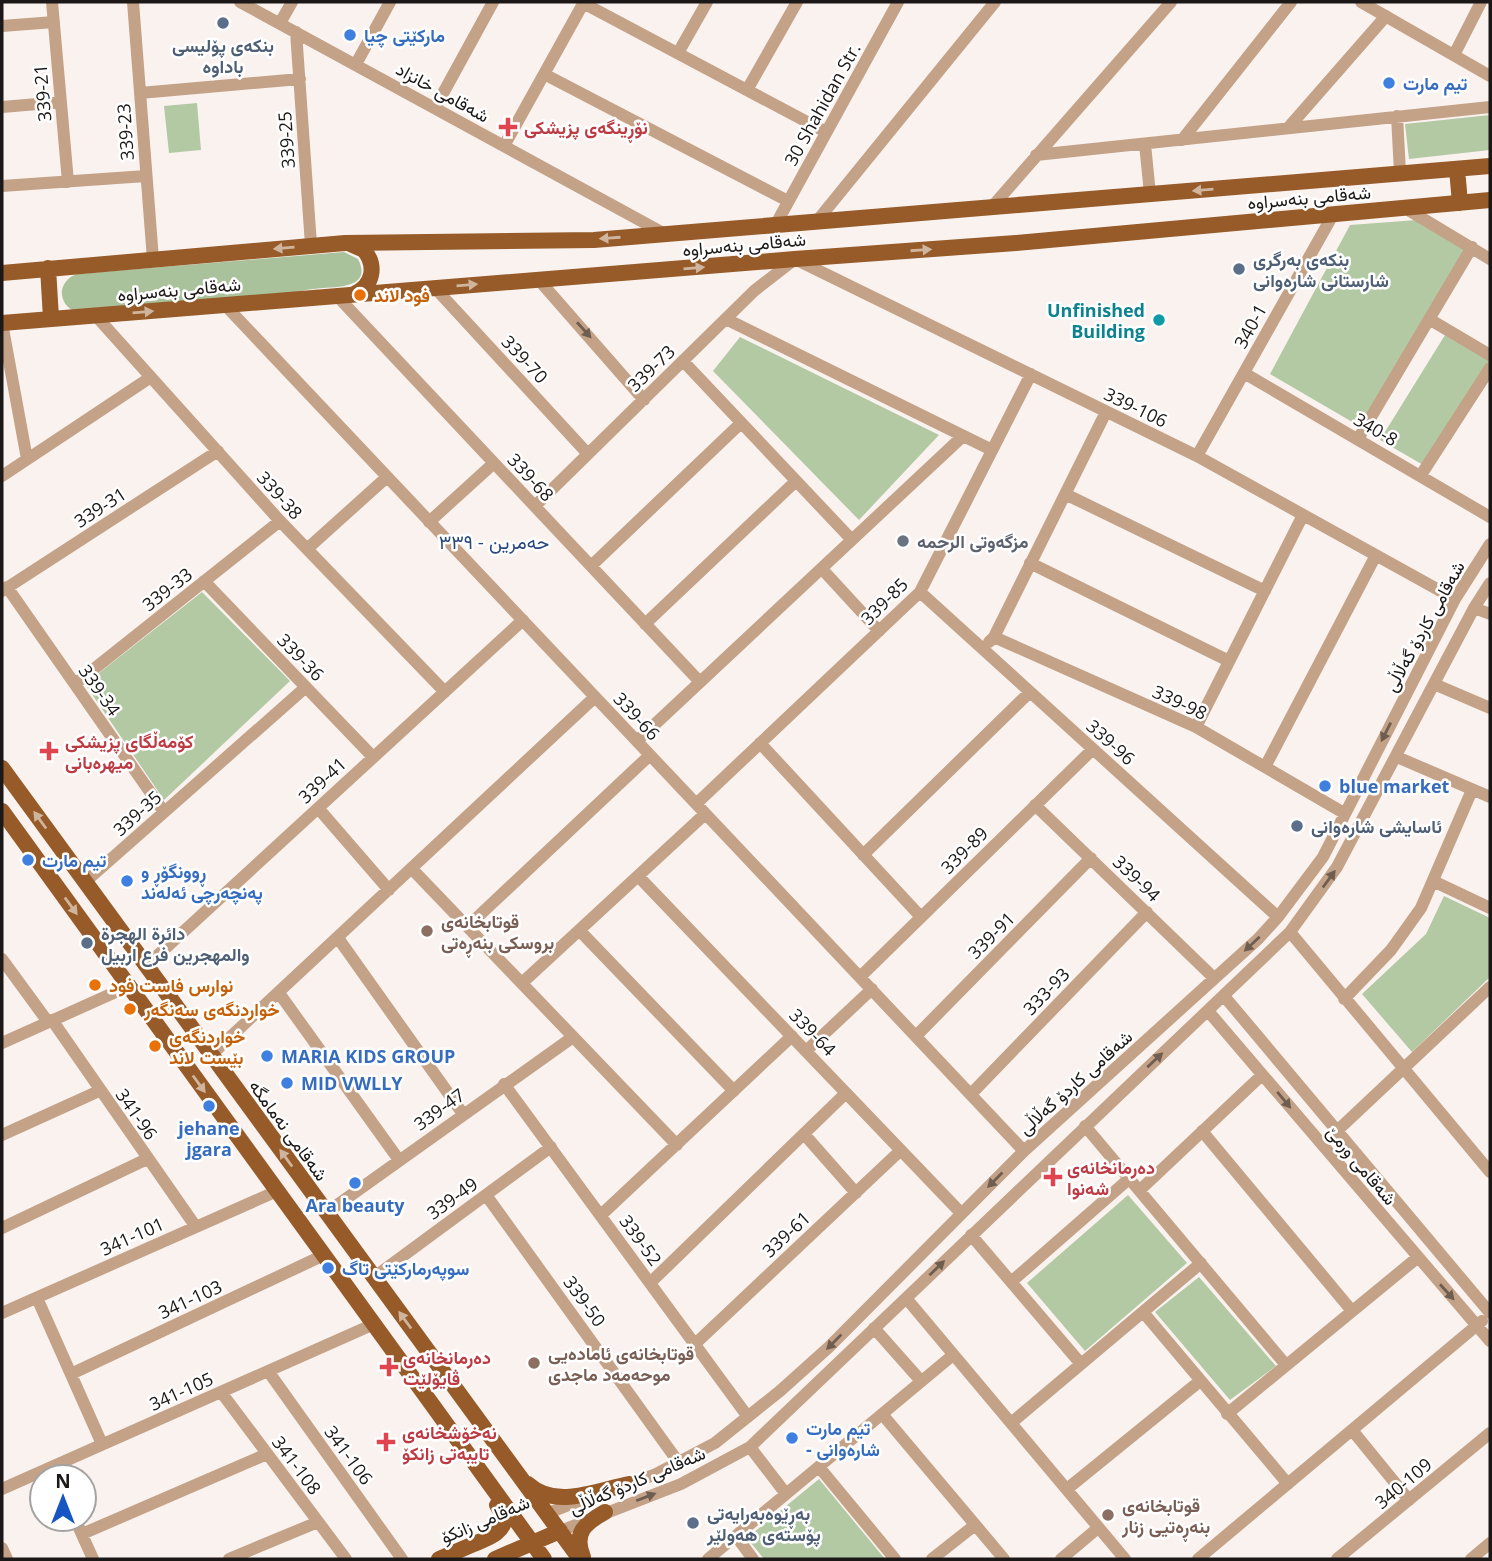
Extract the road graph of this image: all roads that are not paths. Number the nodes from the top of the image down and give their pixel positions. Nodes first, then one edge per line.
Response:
1 (52, 2) edge
2 (132, 2) edge
3 (240, 2) edge
4 (292, 2) edge
5 (390, 2) edge
6 (494, 2) edge
7 (584, 2) edge
8 (706, 2) edge
9 (797, 2) edge
10 (898, 2) edge
11 (995, 2) edge
12 (1171, 2) edge
13 (1291, 2) edge
14 (1361, 2) edge
15 (1481, 2) edge
16 (1386, 16) junction
17 (54, 22) junction
18 (280, 23) junction
19 (2, 26) edge
20 (296, 32) junction
21 (678, 53) junction
22 (1454, 55) junction
23 (356, 64) junction
24 (544, 74) junction
25 (1490, 76) edge
26 (300, 79) junction
27 (747, 90) junction
28 (140, 93) junction
29 (61, 102) junction
30 (2, 107) edge
31 (1490, 107) edge
32 (435, 108) junction
33 (1397, 116) junction
34 (1288, 128) junction
35 (827, 132) junction
36 (1182, 140) junction
37 (1145, 144) junction
38 (504, 146) junction
39 (1037, 155) junction
40 (1490, 166) edge
41 (1457, 169) junction
42 (1400, 173) junction
43 (146, 177) junction
44 (68, 182) junction
45 (2, 186) edge
46 (1150, 194) junction
47 (1490, 200) edge
48 (788, 201) junction
49 (1460, 202) junction
50 (991, 208) junction
51 (1405, 208) junction
52 (1334, 213) junction
53 (817, 221) junction
54 (776, 224) junction
55 (665, 234) junction
56 (344, 243) junction
57 (311, 245) junction
58 (1472, 247) junction
59 (795, 258) junction
60 (153, 259) junction
61 (1490, 259) edge
62 (48, 268) junction
63 (2, 272) edge
64 (538, 279) junction
65 (435, 288) junction
66 (345, 295) junction
67 (224, 304) junction
68 (96, 316) junction
69 (51, 318) junction
70 (726, 319) junction
71 (1429, 319) junction
72 (2, 323) edge
73 (1490, 355) edge
74 (683, 361) junction
75 (1490, 368) edge
76 (1244, 373) junction
77 (1031, 374) junction
78 (151, 377) junction
79 (644, 400) junction
80 (1106, 411) junction
81 (741, 423) junction
82 (964, 436) junction
83 (1358, 439) junction
84 (992, 450) junction
85 (218, 451) junction
86 (588, 454) junction
87 (1197, 456) junction
88 (27, 459) junction
89 (494, 463) junction
90 (1421, 475) junction
91 (2, 476) edge
92 (387, 477) junction
93 (796, 481) junction
94 (1065, 494) junction
95 (535, 506) junction
96 (1303, 515) junction
97 (1490, 517) edge
98 (280, 521) junction
99 (429, 522) junction
100 (852, 540) junction
101 (1490, 544) edge
102 (307, 548) junction
103 (1376, 555) junction
104 (1030, 563) junction
105 (591, 566) junction
106 (822, 569) junction
107 (204, 582) junction
108 (1490, 583) edge
109 (5, 589) edge
110 (1265, 591) junction
111 (920, 592) junction
112 (1455, 599) junction
113 (1474, 608) junction
114 (1490, 614) edge
115 (523, 620) junction
116 (645, 624) junction
117 (878, 631) junction
118 (994, 637) junction
119 (983, 649) junction
120 (1229, 661) junction
121 (700, 682) junction
122 (75, 684) junction
123 (1434, 684) junction
124 (306, 687) junction
125 (445, 692) junction
126 (1030, 692) junction
127 (595, 697) junction
128 (1490, 708) edge
129 (1196, 727) junction
130 (637, 741) junction
131 (760, 743) junction
132 (1093, 749) junction
133 (650, 755) junction
134 (373, 757) junction
135 (1397, 757) junction
136 (1265, 767) junction
137 (2, 768) edge
138 (1472, 790) junction
139 (1490, 797) edge
140 (696, 804) junction
141 (1035, 805) junction
142 (318, 808) junction
143 (2, 811) edge
144 (164, 812) junction
145 (1345, 813) junction
146 (705, 814) junction
147 (863, 855) junction
148 (1091, 858) junction
149 (412, 869) junction
150 (639, 876) junction
151 (1433, 881) junction
152 (85, 882) junction
153 (389, 890) junction
154 (1490, 908) edge
155 (1147, 912) junction
156 (108, 915) junction
157 (921, 917) junction
158 (1278, 917) junction
159 (468, 926) junction
160 (87, 929) junction
161 (579, 930) junction
162 (1290, 932) junction
163 (338, 938) junction
164 (2, 959) edge
165 (146, 966) junction
166 (860, 977) junction
167 (1214, 978) junction
168 (522, 983) junction
169 (129, 986) junction
170 (1490, 987) edge
171 (872, 989) junction
172 (279, 993) junction
173 (1224, 996) junction
174 (1344, 999) junction
175 (1208, 1011) junction
176 (50, 1021) junction
177 (792, 1036) junction
178 (916, 1036) junction
179 (573, 1037) junction
180 (2, 1042) edge
181 (806, 1051) junction
182 (211, 1055) junction
183 (1404, 1070) junction
184 (1114, 1072) junction
185 (1262, 1075) junction
186 (504, 1084) junction
187 (1127, 1086) junction
188 (99, 1091) junction
189 (734, 1091) junction
190 (846, 1093) junction
191 (971, 1094) junction
192 (463, 1114) junction
193 (254, 1115) junction
194 (1085, 1126) junction
195 (233, 1130) junction
196 (1338, 1130) junction
197 (1202, 1131) junction
198 (804, 1134) junction
199 (2, 1135) edge
200 (677, 1145) junction
201 (551, 1147) junction
202 (901, 1150) junction
203 (1024, 1151) junction
204 (147, 1159) junction
205 (399, 1160) junction
206 (1490, 1172) edge
207 (1130, 1178) junction
208 (1140, 1190) junction
209 (277, 1191) junction
210 (856, 1193) junction
211 (486, 1195) junction
212 (326, 1213) junction
213 (961, 1213) junction
214 (601, 1215) junction
215 (196, 1227) junction
216 (2, 1228) edge
217 (971, 1236) junction
218 (324, 1255) junction
219 (1417, 1258) junction
220 (1201, 1263) junction
221 (373, 1278) junction
222 (1011, 1282) junction
223 (650, 1283) junction
224 (37, 1298) junction
225 (906, 1298) junction
226 (1352, 1311) junction
227 (1143, 1312) junction
228 (1490, 1312) edge
229 (2, 1313) edge
230 (374, 1324) junction
231 (1477, 1325) junction
232 (874, 1328) junction
233 (1490, 1340) edge
234 (695, 1344) junction
235 (953, 1355) junction
236 (1082, 1364) junction
237 (1286, 1365) junction
238 (268, 1371) junction
239 (72, 1374) junction
240 (921, 1381) junction
241 (1200, 1381) junction
242 (221, 1392) junction
243 (882, 1414) junction
244 (1227, 1414) junction
245 (748, 1417) junction
246 (1011, 1423) junction
247 (447, 1426) junction
248 (1352, 1430) junction
249 (1490, 1433) edge
250 (102, 1444) junction
251 (750, 1447) junction
252 (267, 1454) junction
253 (69, 1463) edge
254 (679, 1463) junction
255 (511, 1466) junction
256 (819, 1467) junction
257 (28, 1480) edge
258 (629, 1484) junction
259 (1288, 1484) junction
260 (2, 1489) edge
261 (1066, 1489) junction
262 (786, 1494) junction
263 (1409, 1500) junction
264 (606, 1512) junction
265 (546, 1514) junction
266 (318, 1522) junction
267 (519, 1525) junction
268 (975, 1525) junction
269 (1098, 1528) junction
270 (560, 1531) junction
271 (82, 1534) joint
272 (736, 1536) junction
273 (533, 1543) junction
274 (1490, 1543) edge
275 (474, 1544) junction
276 (2, 1548) edge
277 (1340, 1558) edge
278 (7, 1559) edge
279 (93, 1559) edge
280 (229, 1559) edge
281 (346, 1559) edge
282 (402, 1559) edge
283 (439, 1559) edge
284 (497, 1559) edge
285 (542, 1559) edge
286 (582, 1559) edge
287 (708, 1559) edge
288 (753, 1559) edge
289 (895, 1559) edge
290 (932, 1559) edge
291 (1004, 1559) edge
292 (1060, 1559) edge
293 (1125, 1559) edge
294 (1198, 1559) edge
295 (1471, 1559) edge

1 - 17 street, 339-21
2 - 28 street, 339-23
3 - 18 street, شەقامی خانزاد
4 - 18 street
5 - 23 street
6 - 32 street
7 - 21 street
7 - 24 street
8 - 21 street
9 - 27 street
10 - 35 street, 30 Shahidan Str.
11 - 53 street
12 - 39 street
13 - 36 street
14 - 16 street
15 - 22 street
16 - 22 street
16 - 34 street
17 - 19 street
17 - 29 street, 339-21
18 - 20 street, شەقامی خانزاد
20 - 23 street, شەقامی خانزاد
20 - 26 street, 339-25
21 - 27 street
22 - 25 street
23 - 32 street, شەقامی خانزاد
24 - 38 street
24 - 48 street
26 - 28 street
26 - 57 street, 339-25
27 - 35 street
28 - 43 street, 339-23
29 - 30 street
29 - 44 street, 339-21
31 - 33 street
32 - 38 street, شەقامی خانزاد
33 - 34 street
33 - 42 street
34 - 36 street
35 - 48 street, 30 Shahidan Str.
36 - 37 street
37 - 39 street
37 - 46 street
38 - 55 street, شەقامی خانزاد
39 - 50 street
40 - 41 main road, شەقامی بنەسراوە
41 - 42 main road, شەقامی بنەسراوە
41 - 49 main road
42 -> 46 main road, شەقامی بنەسراوە
43 - 44 street
43 - 60 street, 339-23
44 - 45 street
46 - 50 main road, شەقامی بنەسراوە
47 - 49 main road, شەقامی بنەسراوە
48 - 54 street, 30 Shahidan Str.
49 - 51 main road, شەقامی بنەسراوە
50 - 53 main road, شەقامی بنەسراوە
51 - 52 main road, شەقامی بنەسراوە
51 - 58 street
59 -> 52 main road, شەقامی بنەسراوە
52 - 76 street, 340-1
53 - 54 main road, شەقامی بنەسراوە
54 - 55 main road, شەقامی بنەسراوە
55 -> 56 main road, شەقامی بنەسراوە
56 - 57 main road, شەقامی بنەسراوە
56 - 66 main road
57 -> 60 main road, شەقامی بنەسراوە
58 - 61 street
58 - 71 street
64 -> 59 main road, شەقامی بنەسراوە
59 - 70 street, 339-73
59 - 77 street, 339-106
60 - 62 main road, شەقامی بنەسراوە
62 - 63 main road, شەقامی بنەسراوە
62 - 69 main road
65 -> 64 main road, شەقامی بنەسراوە
64 -> 79 street
65 - 66 main road, شەقامی بنەسراوە
65 - 86 street, 339-70
66 - 67 main road, شەقامی بنەسراوە
66 - 89 street, 339-68
68 -> 67 main road, شەقامی بنەسراوە
67 - 92 street, 339-66
68 - 69 main road, شەقامی بنەسراوە
68 - 78 street, 339-38
69 - 72 main road, شەقامی بنەسراوە
70 - 74 street, 339-73
70 - 82 street
71 - 73 street
71 - 83 street
72 - 88 street
74 - 79 street, 339-73
74 - 81 street
75 - 90 street
76 - 83 street, 340-8
76 - 87 street, 340-1
77 - 80 street, 339-106
77 - 84 street, 339-85
78 - 85 street, 339-38
78 - 88 street
79 - 86 street, 339-73
80 - 87 street, 339-106
80 - 94 street
81 - 93 street
81 - 105 street
82 - 84 street
82 - 100 street
83 - 90 street, 340-8
84 - 111 street, 339-85
85 - 98 street, 339-38
85 - 109 street, 339-31
86 - 95 street, 339-73
87 - 96 street, 339-106
88 - 91 street
89 - 95 street, 339-68
89 - 99 street
90 - 97 street, 340-8
92 - 99 street, 339-66
92 - 102 street
93 - 100 street
93 - 116 street
94 - 104 street
94 - 110 street
95 - 105 street, 339-68
96 - 103 street, 339-106
96 - 110 street
98 - 102 street, 339-38
98 - 107 street, 339-33
99 - 115 street, 339-66
100 - 106 street
101 - 112 street, شەقامی کاردۆ گەڵاڵی
102 - 125 street, 339-38
103 - 112 street, 339-106
103 - 136 street
104 - 118 street
104 - 120 street
105 - 116 street, 339-68
106 - 117 street
106 - 121 street
107 - 122 street, 339-33
107 - 124 street, 339-36
108 - 113 street, شەقامی کاردۆ گەڵاڵی
109 - 122 street, 339-34
110 - 120 street
111 - 117 street, 339-85
111 - 119 street, 339-96
112 -> 145 street, شەقامی کاردۆ گەڵاڵی
113 - 114 street
113 - 123 street, شەقامی کاردۆ گەڵاڵی
115 - 125 street, 339-41
115 - 127 street, 339-66
116 - 121 street, 339-68
117 - 131 street, 339-85
118 - 119 street
118 - 129 street, 339-98
119 - 126 street, 339-96
120 - 129 street
121 - 130 street
122 - 144 street, 339-34
123 - 128 street
123 - 135 street, شەقامی کاردۆ گەڵاڵی
124 - 134 street, 339-36
124 - 144 street, 339-35
125 - 134 street, 339-41
126 - 132 street, 339-96
126 - 147 street
127 - 130 street, 339-66
127 - 149 street
129 - 136 street, 339-98
130 - 133 street, 339-66
131 - 140 street, 339-85
131 - 147 street
132 - 141 street, 339-89
132 - 158 street, 339-96
133 - 140 street, 339-66
133 - 159 street
134 - 142 street, 339-41
135 - 138 street
162 -> 135 street, شەقامی کاردۆ گەڵاڵی
136 - 145 street, 339-98
152 -> 137 main road, شەقامی نەمامگە
138 - 139 street
138 - 151 street
140 - 146 street, 339-66
141 - 148 street, 339-94
141 - 157 street, 339-89
142 - 153 street
142 - 165 street, 339-41
143 -> 160 main road
144 - 152 street, 339-35
145 - 158 street, شەقامی کاردۆ گەڵاڵی
146 - 150 street
146 - 166 street, 339-66
147 - 157 street
148 - 155 street, 339-94
148 - 178 street, 339-91
149 - 153 street
149 - 159 street
150 - 161 street
150 - 177 street, 339-64
151 - 154 street
151 - 174 street
152 - 156 main road, شەقامی نەمامگە
153 - 163 street
155 - 167 street, 339-94
155 - 191 street, 333-93
156 - 160 main road
156 - 165 main road, شەقامی نەمامگە
157 - 166 street, 339-89
158 -> 167 street, شەقامی کاردۆ گەڵاڵی
159 - 168 street
160 - 169 main road
161 - 168 street
161 - 189 street
162 - 173 street, شەقامی کاردۆ گەڵاڵی
162 - 174 street
163 - 172 street
163 - 192 street
164 - 176 street, 341-96
165 - 182 main road, شەقامی نەمامگە
166 - 171 street, 339-66
167 - 184 street, شەقامی کاردۆ گەڵاڵی
168 - 179 street
169 - 176 street
169 -> 195 main road
170 - 183 street
171 - 178 street, 339-66
171 - 181 street
172 - 182 street
172 - 205 street
173 - 175 street, شەقامی کاردۆ گەڵاڵی
173 - 196 street, شەقامی ورمێ
174 - 183 street
175 - 185 street, شەقامی ورمێ
187 -> 175 street, شەقامی کاردۆ گەڵاڵی
176 - 180 street
176 - 188 street, 341-96
177 - 181 street, 339-64
177 - 189 street
178 - 191 street, 339-66
179 - 186 street, 339-47
179 - 200 street
181 - 190 street, 339-64
182 - 193 main road, شەقامی نەمامگە
183 - 196 street
183 - 206 street
184 - 187 street
184 - 203 street, شەقامی کاردۆ گەڵاڵی
185 - 197 street
185 -> 219 street, شەقامی ورمێ
186 - 192 street, 339-47
186 - 201 street, 339-52
187 - 194 street, شەقامی کاردۆ گەڵاڵی
188 - 199 street
188 - 204 street, 341-96
189 - 200 street
190 - 198 street
190 - 202 street, 339-64
191 - 203 street, 339-66
192 - 205 street, 339-47
193 - 195 main road
212 -> 193 main road, شەقامی نەمامگە
194 - 207 street
194 - 217 street, شەقامی کاردۆ گەڵاڵی
195 - 209 main road
196 - 228 street, شەقامی ورمێ
197 - 208 street
197 - 226 street
198 - 210 street
198 - 223 street
200 - 214 street
201 - 211 street, 339-49
201 - 214 street, 339-52
202 - 210 street, 339-61
202 - 213 street, 339-64
203 -> 213 street, شەقامی کاردۆ گەڵاڵی
204 - 215 street, 341-96
204 - 216 street
205 - 212 street, 339-47
207 - 208 street
207 - 222 street
208 - 220 street
209 - 215 street, 341-101
209 - 218 main road
210 - 234 street, 339-61
211 - 221 street, 339-49
211 - 254 street, 339-50
212 - 221 main road, شەقامی نەمامگە
213 -> 245 street, شەقامی کاردۆ گەڵاڵی
214 - 223 street, 339-52
215 - 224 street, 341-101
217 - 222 street
225 -> 217 street, شەقامی کاردۆ گەڵاڵی
218 - 230 main road
218 - 239 street, 341-103
219 - 226 street
219 -> 231 street, شەقامی ورمێ
220 - 227 street
220 - 237 street
255 -> 221 main road, شەقامی نەمامگە
222 - 236 street
223 - 234 street, 339-52
224 - 229 street, 341-101
224 - 239 street
225 - 232 street, شەقامی کاردۆ گەڵاڵی
225 - 235 street
226 - 237 street
227 - 236 street
227 - 241 street
228 - 231 street
230 - 238 street, 341-105
230 - 247 main road
231 - 233 street, شەقامی ورمێ
231 - 248 street
232 - 240 street
232 - 251 street, شەقامی کاردۆ گەڵاڵی
234 - 245 street, 339-52
235 - 240 street
235 - 246 street
236 - 246 street
237 - 244 street
238 - 242 street, 341-105
238 - 282 street, 341-106
239 - 250 street
240 - 243 street
241 - 244 street
241 - 261 street
242 - 250 street, 341-105
242 - 252 street, 341-108
243 - 256 street
243 - 268 street
244 - 259 street
245 - 254 street, شەقامی کاردۆ گەڵاڵی
246 - 261 street
247 - 267 main road
247 - 275 main road
248 - 259 street
248 - 263 street
249 - 263 street, 340-109
250 - 253 street, 341-105
251 - 262 street
264 -> 251 street, شەقامی کاردۆ گەڵاڵی
252 - 266 street, 341-108
252 - 271 street
254 - 258 street, شەقامی کاردۆ گەڵاڵی
255 - 258 main road
255 - 265 main road, شەقامی نەمامگە
256 - 262 street
256 - 289 street
257 - 260 street, 341-105
258 - 265 street, شەقامی کاردۆ گەڵاڵی
259 - 294 street
261 - 269 street
262 - 272 street
263 - 277 street, 340-109
264 - 270 street, شەقامی کاردۆ گەڵاڵی
264 - 286 main road
265 - 267 main road, شەقامی زانکۆ
265 - 270 main road, شەقامی نەمامگە
266 - 280 street
266 - 281 street, 341-108
267 - 273 main road
267 - 275 main road, شەقامی زانکۆ
268 - 290 street
268 - 291 street
269 - 292 street
269 - 293 street
270 - 273 main road
270 - 286 main road, شەقامی نەمامگە
271 - 279 street
272 - 287 street
272 - 288 street
273 - 284 main road
273 - 285 main road
274 - 295 street
275 - 283 main road, شەقامی زانکۆ
276 - 278 street
284 - 285 main road

